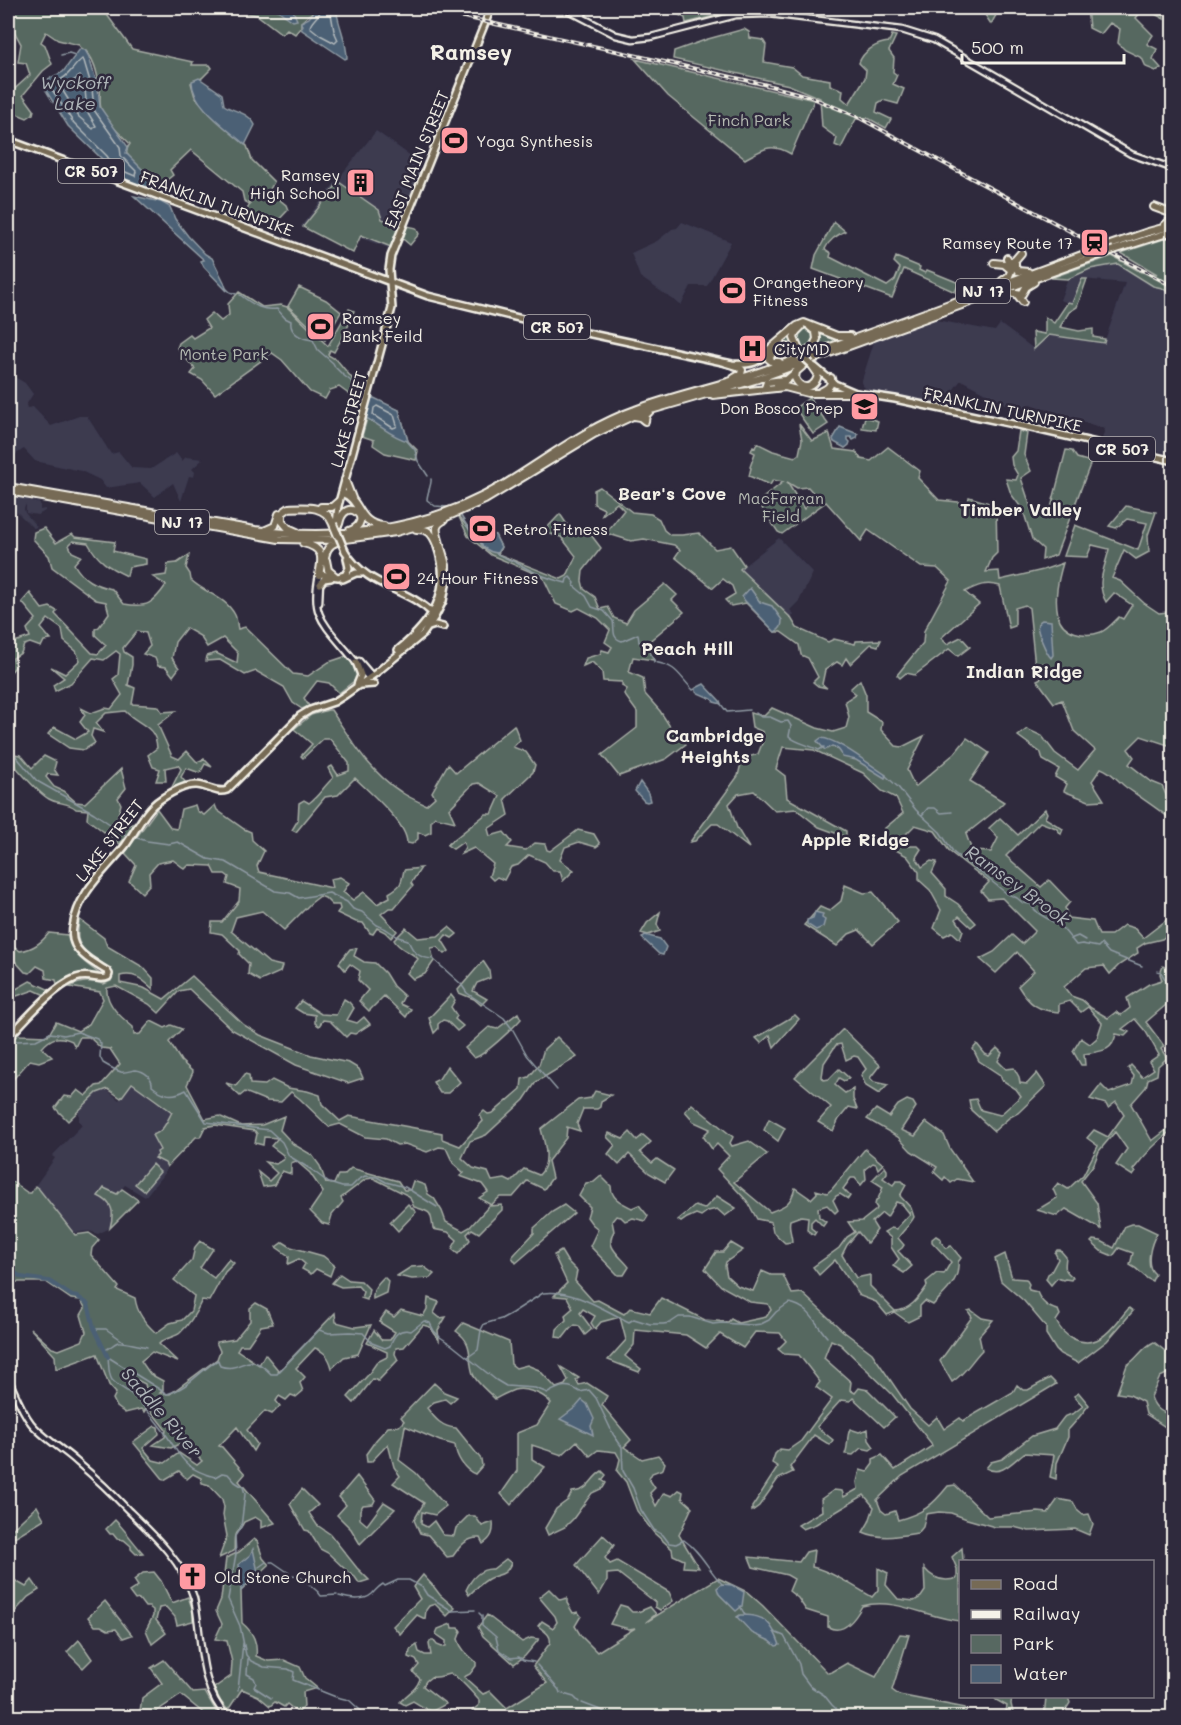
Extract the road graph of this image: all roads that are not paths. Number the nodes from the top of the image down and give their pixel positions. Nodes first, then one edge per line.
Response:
1 (491, 8) edge
2 (564, 8) edge
3 (585, 8) edge
4 (582, 17) junction
5 (8, 140) edge
6 (1173, 169) edge
7 (1154, 207) dead end
8 (1172, 213) edge
9 (1173, 225) edge
10 (1159, 229) junction
11 (1173, 231) edge
12 (1106, 249) junction
13 (1021, 253) dead end
14 (1008, 258) dead end
15 (994, 263) dead end
16 (1052, 266) junction
17 (389, 267) junction
18 (1062, 269) junction
19 (1014, 270) junction
20 (380, 278) junction
21 (390, 282) junction
22 (1028, 286) junction
23 (404, 287) junction
24 (1016, 293) junction
25 (1029, 294) dead end
26 (981, 295) junction
27 (1023, 302) dead end
28 (393, 305) junction
29 (868, 333) junction
30 (780, 348) junction
31 (765, 353) junction
32 (831, 353) junction
33 (798, 354) junction
34 (726, 363) junction
35 (812, 363) junction
36 (742, 364) junction
37 (798, 369) junction
38 (831, 379) junction
39 (786, 381) junction
40 (716, 386) junction
41 (800, 386) junction
42 (765, 388) junction
43 (814, 393) junction
44 (858, 393) junction
45 (697, 396) junction
46 (1173, 461) edge
47 (345, 480) junction
48 (8, 487) edge
49 (8, 491) edge
50 (342, 493) junction
51 (339, 501) junction
52 (353, 502) junction
53 (454, 514) junction
54 (336, 524) junction
55 (400, 526) junction
56 (409, 528) junction
57 (259, 531) junction
58 (313, 535) junction
59 (328, 535) junction
60 (338, 536) joint
61 (279, 538) junction
62 (351, 538) junction
63 (437, 545) joint
64 (345, 551) junction
65 (326, 556) junction
66 (446, 566) joint
67 (363, 573) junction
68 (320, 575) junction
69 (335, 576) junction
70 (320, 584) junction
71 (315, 596) junction
72 (439, 598) junction
73 (310, 601) dead end
74 (418, 601) junction
75 (318, 604) junction
76 (434, 615) junction
77 (426, 627) junction
78 (443, 627) dead end
79 (356, 662) junction
80 (370, 676) junction
81 (374, 684) dead end
82 (357, 686) junction
83 (9, 1036) edge
84 (8, 1378) edge
85 (228, 1718) edge

1 - 17 main road, EAST MAIN STREET
2 - 4 main road
3 - 4 main road
4 - 6 main road
5 - 20 main road, FRANKLIN TURNPIKE / CR 507
7 - 8 highway
8 - 10 highway
9 - 10 highway, NJ 17
10 - 12 highway, NJ 17
11 - 12 highway, NJ 17, bridge
12 - 16 highway, NJ 17, bridge
12 - 18 highway, NJ 17
13 - 19 highway
14 - 19 highway
15 - 19 highway
16 - 19 highway
16 - 26 highway, NJ 17
17 - 20 main road
17 - 21 main road, LAKE STREET
18 - 22 highway
18 - 26 highway, NJ 17
19 - 26 highway
20 - 21 main road, CR 507
21 - 23 main road, CR 507
21 - 28 main road, LAKE STREET
22 - 24 highway
22 - 25 highway
23 - 28 main road
23 - 34 main road, CR 507
24 - 26 highway
24 - 27 highway
26 - 29 highway, NJ 17
26 - 32 highway, NJ 17
28 - 47 main road, LAKE STREET
29 - 31 highway
29 - 33 highway, NJ 17
30 - 33 main road
30 - 33 highway
30 - 36 main road, CR 507
31 - 33 main road, CR 507
31 - 36 main road, CR 507
32 - 37 highway
32 - 45 highway, NJ 17
33 - 33 highway
33 - 35 main road, FRANKLIN TURNPIKE / CR 507, bridge
33 - 40 highway, NJ 17
34 - 36 main road, CR 507
34 - 40 highway
35 - 38 main road, FRANKLIN TURNPIKE / CR 507
35 - 41 highway
37 - 39 highway
37 - 41 highway
38 - 43 highway
38 - 44 main road, FRANKLIN TURNPIKE / CR 507
39 - 41 highway
39 - 42 highway
40 - 55 highway, NJ 17
42 - 43 highway
42 - 45 highway
43 - 44 highway
44 - 46 main road, FRANKLIN TURNPIKE / CR 507
45 - 53 highway, NJ 17
47 - 50 main road, LAKE STREET
47 - 52 highway
48 - 57 highway, NJ 17
49 - 61 highway, NJ 17
50 - 51 main road, LAKE STREET
50 - 52 highway
51 - 54 main road, LAKE STREET
51 - 57 highway
52 - 55 highway
53 - 56 highway, NJ 17
53 - 66 highway
54 - 58 highway
54 - 59 highway
54 - 60 highway, bridge
55 - 59 highway, NJ 17
56 - 62 highway, NJ 17
56 - 63 highway
57 - 58 highway, NJ 17
58 - 59 highway, NJ 17
60 - 64 main road, bridge
61 - 62 highway, NJ 17
61 - 68 highway
62 - 65 highway
63 - 72 main road, LAKE STREET
64 - 67 main road
64 - 69 main road
65 - 68 highway
65 - 69 highway
66 - 76 main road, LAKE STREET
67 - 70 main road
67 - 74 main road
68 - 69 main road
68 - 70 main road
68 - 71 main road
70 - 75 main road
71 - 73 main road
71 - 75 main road
72 - 74 main road
72 - 76 main road, LAKE STREET
74 - 76 main road
74 - 77 main road
75 - 79 main road
75 - 80 main road
76 - 77 main road, LAKE STREET
77 - 78 main road
77 - 80 main road, LAKE STREET
79 - 80 main road
79 - 82 main road
80 - 82 main road, LAKE STREET
81 - 82 main road
82 - 83 main road, LAKE STREET
84 - 85 main road

